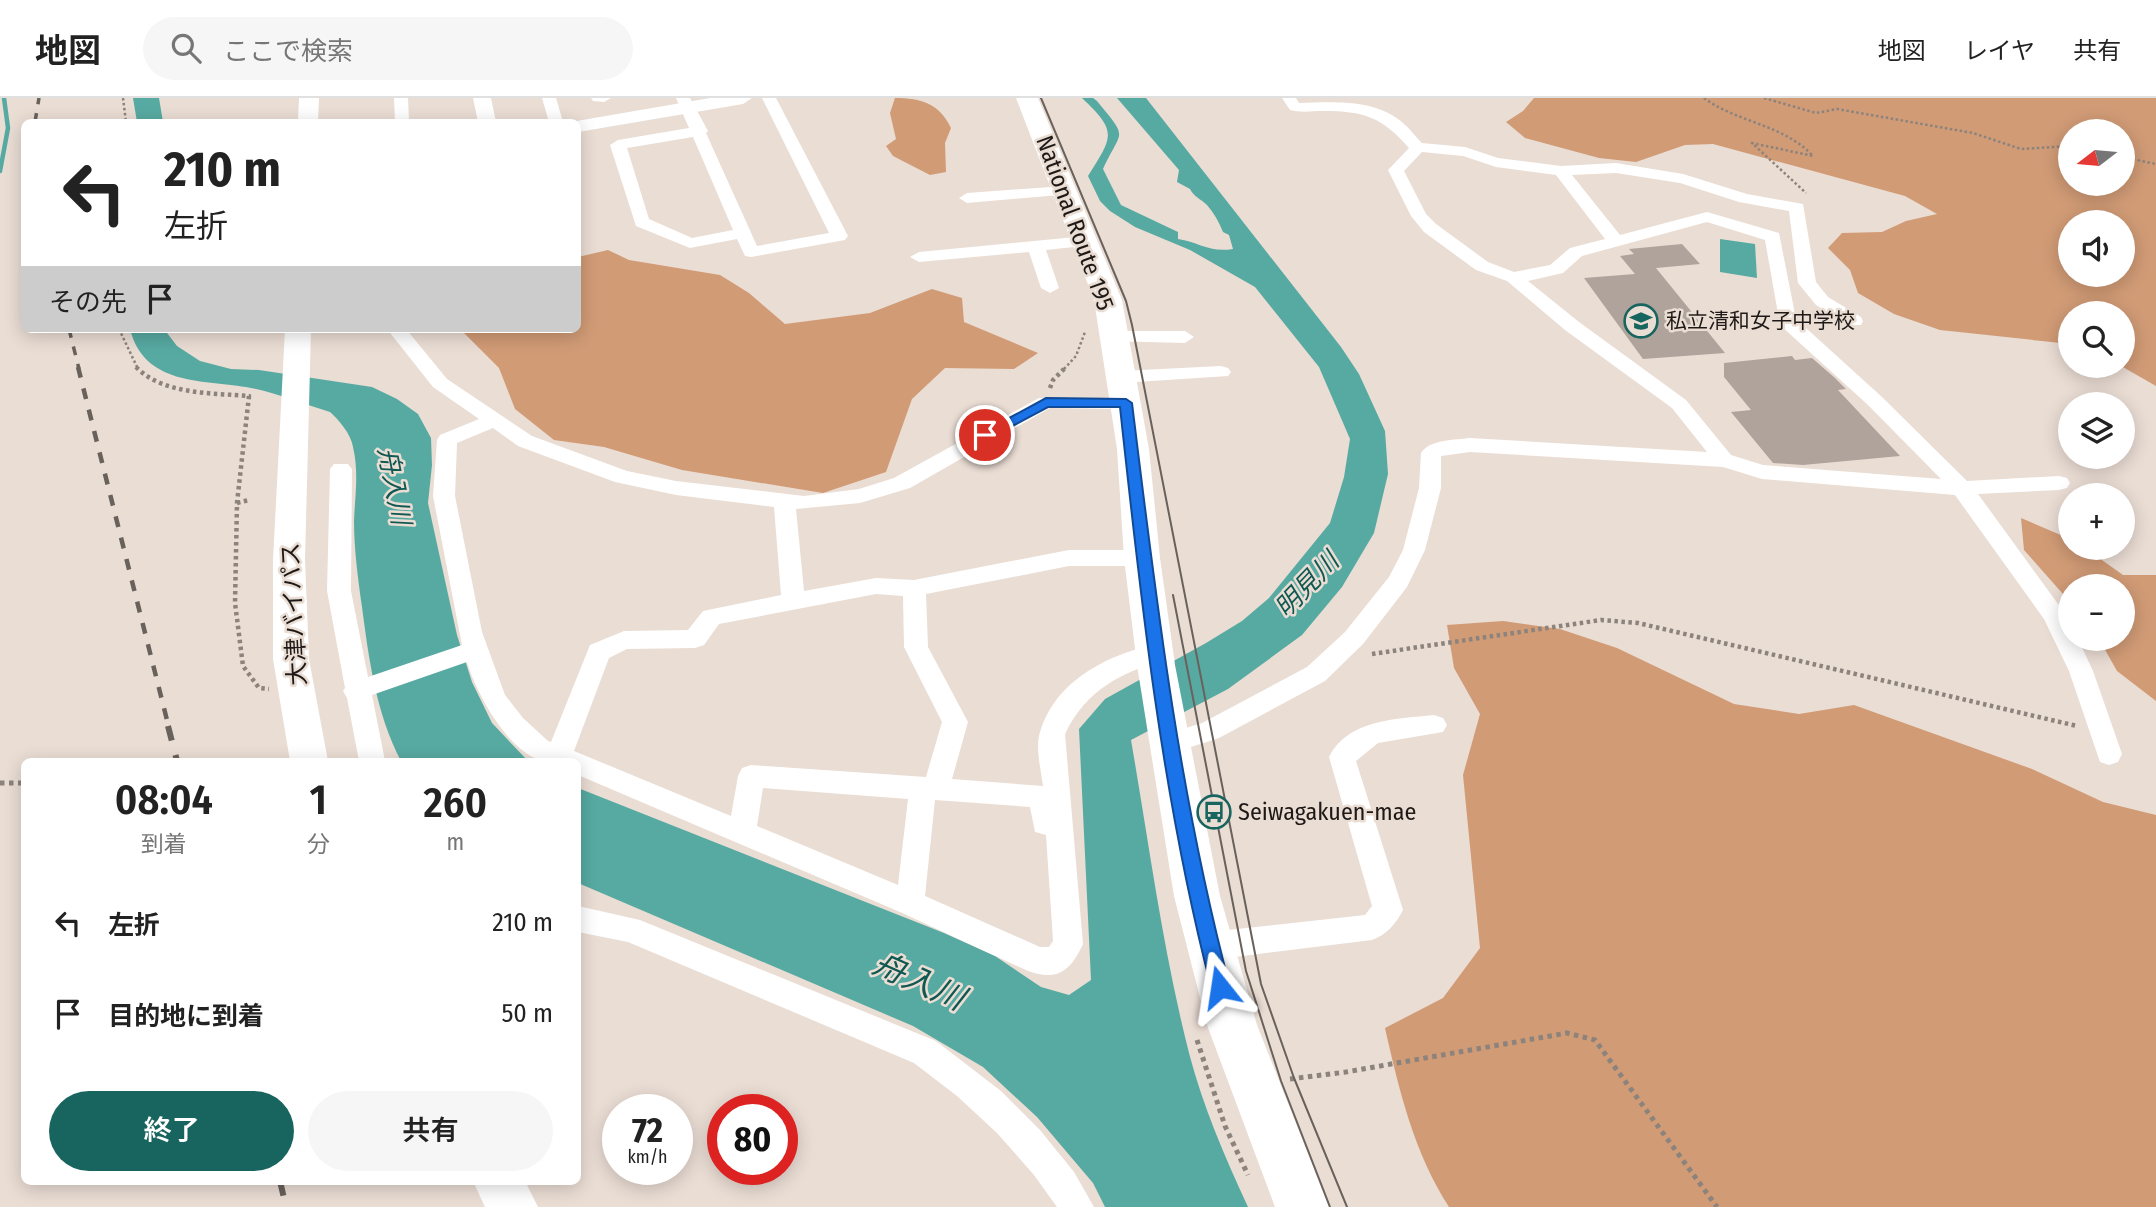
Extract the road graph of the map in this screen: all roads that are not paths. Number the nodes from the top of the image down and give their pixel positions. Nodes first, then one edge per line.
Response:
1 (309, 98) edge
2 (401, 98) edge
3 (482, 98) edge
4 (549, 98) edge
5 (598, 98) edge
6 (604, 98) edge
7 (743, 98) edge
8 (769, 98) edge
9 (1027, 98) edge
10 (1289, 98) edge
11 (686, 103) edge
12 (308, 119) edge
13 (402, 119) edge
14 (486, 119) edge
15 (555, 119) edge
16 (581, 126) edge
17 (700, 131) junction
18 (1418, 148) junction
19 (1561, 171) junction
20 (1065, 191) junction
21 (967, 198) dead end
22 (743, 233) junction
23 (1086, 241) junction
24 (1616, 242) junction
25 (1036, 247) junction
26 (919, 257) dead end
27 (1513, 277) junction
28 (1050, 288) dead end
29 (1854, 321) dead end
30 (298, 333) edge
31 (399, 333) edge
32 (1114, 337) junction
33 (1185, 337) dead end
34 (1221, 372) dead end
35 (1123, 390) junction
36 (495, 419) junction
37 (1724, 460) junction
38 (341, 469) dead end
39 (2059, 482) dead end
40 (1962, 488) junction
41 (783, 501) junction
42 (1143, 558) junction
43 (914, 588) junction
44 (793, 602) junction
45 (470, 652) junction
46 (1156, 659) junction
47 (365, 688) junction
48 (1434, 725) dead end
49 (1168, 735) junction
50 (2109, 754) dead end
51 (308, 758) edge
52 (372, 758) edge
53 (562, 758) edge
54 (570, 758) edge
55 (581, 766) edge
56 (930, 789) junction
57 (742, 833) junction
58 (910, 903) junction
59 (581, 920) edge
60 (1210, 946) junction
61 (1057, 960) junction
62 (499, 1185) edge
63 (513, 1207) edge
64 (1077, 1207) edge
65 (1302, 1207) edge

1 - 12 main road
2 - 13 street
3 - 14 street
4 - 15 street
5 - 6 street
7 - 11 street
8 - 22 street
9 - 20 highway, National Route 195
10 - 18 street
11 - 16 street
11 - 17 street
17 - 22 street
17 - 22 street
18 - 19 street
18 - 27 street
19 - 24 street
19 - 29 street
20 - 21 street
20 - 23 highway, National Route 195
23 - 25 street
23 - 32 highway, National Route 195
24 - 27 street
24 - 40 street
25 - 26 street
25 - 28 street
27 - 37 street
30 - 51 main road, 大津バイパス
31 - 36 street
32 - 33 street
32 - 35 highway, National Route 195
34 - 35 street
35 - 41 street
35 - 42 highway, National Route 195
36 - 41 street
36 - 45 street
37 - 40 street
37 - 49 street
38 - 47 street
39 - 40 street
40 - 50 street
41 - 44 street
42 - 43 street
42 - 46 highway, National Route 195
43 - 44 street
43 - 56 street
44 - 54 street
45 - 47 street
45 - 53 street
46 - 49 highway, National Route 195
46 - 61 street
47 - 52 street
48 - 60 street
49 - 60 highway, National Route 195
55 - 57 street
56 - 57 street
56 - 58 street
56 - 61 street
57 - 58 street
58 - 61 street
59 - 64 street
60 - 65 highway, National Route 195
62 - 63 main road

